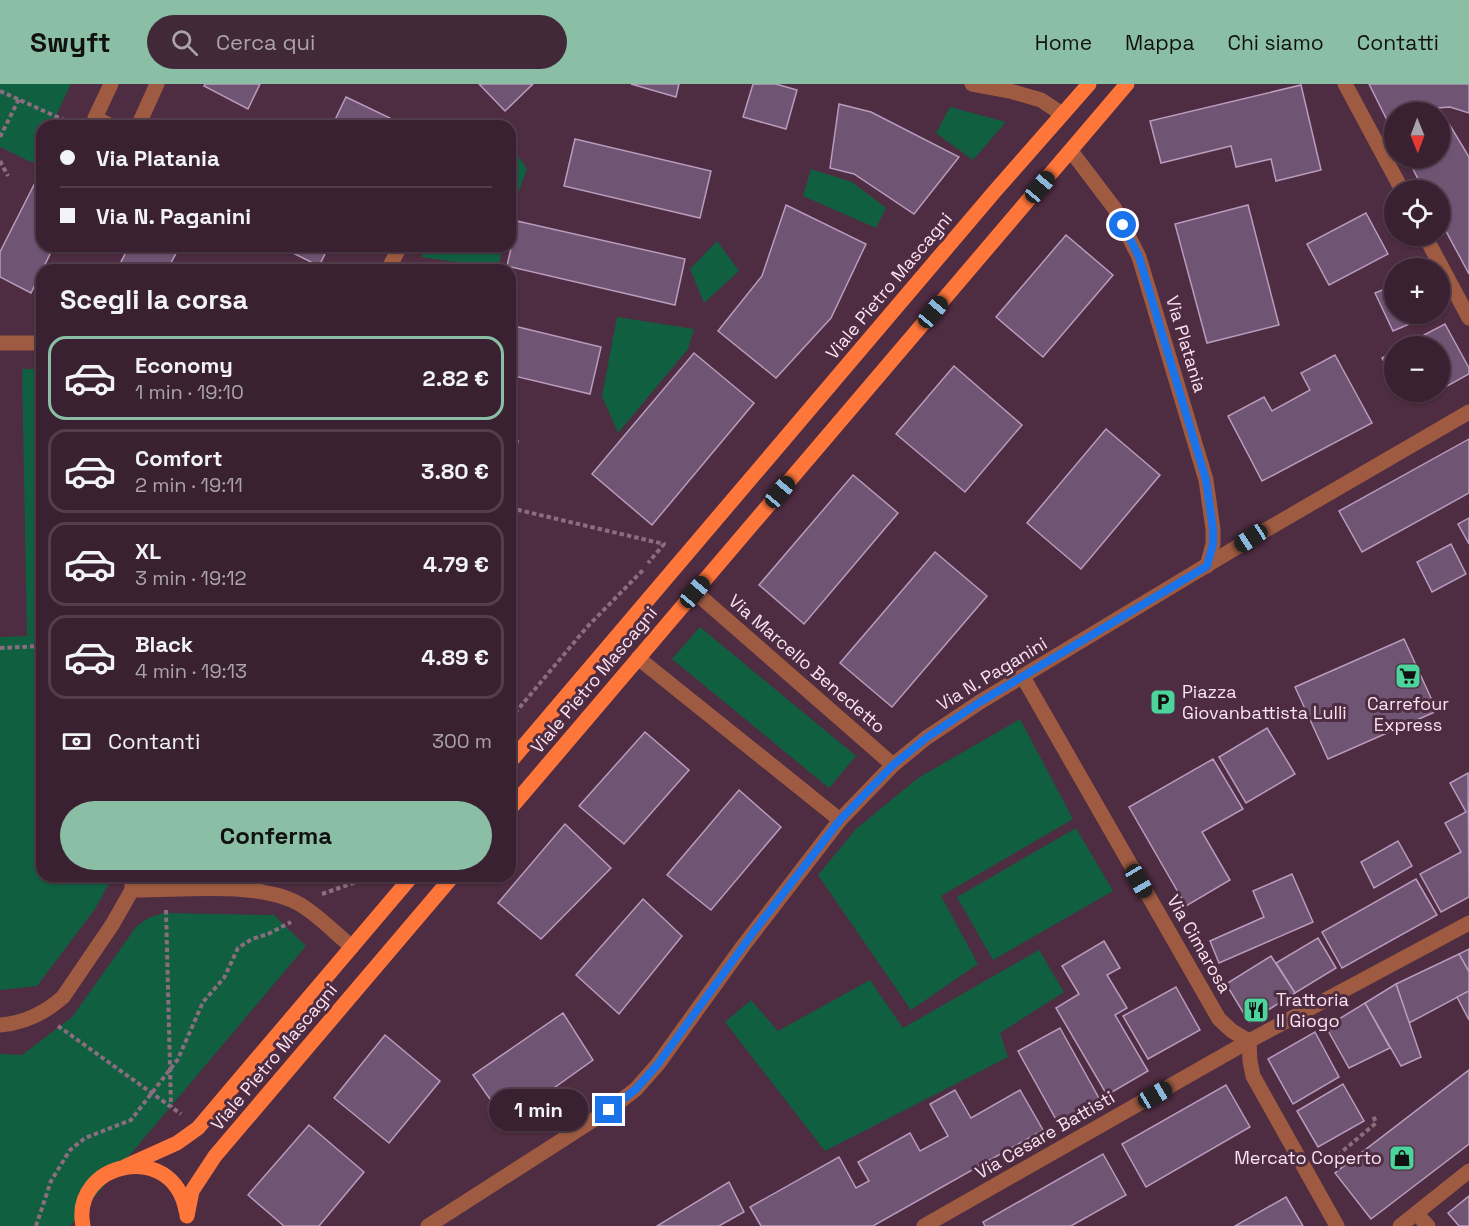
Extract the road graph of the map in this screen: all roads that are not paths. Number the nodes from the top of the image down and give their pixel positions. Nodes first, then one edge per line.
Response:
1 (111, 84) edge
2 (158, 84) edge
3 (972, 84) edge
4 (1089, 84) edge
5 (1127, 84) edge
6 (1345, 84) edge
7 (1062, 114) junction
8 (99, 120) edge
9 (141, 120) edge
10 (1071, 151) junction
11 (1397, 180) edge
12 (1430, 246) edge
13 (1469, 318) edge
14 (0, 343) edge
15 (36, 344) edge
16 (1469, 412) edge
17 (1207, 566) junction
18 (695, 592) junction
19 (638, 658) junction
20 (1023, 677) junction
21 (516, 755) edge
22 (893, 765) junction
23 (516, 802) edge
24 (840, 820) junction
25 (407, 882) edge
26 (448, 882) edge
27 (132, 883) edge
28 (1469, 923) edge
29 (352, 946) junction
30 (0, 1024) edge
31 (1249, 1041) junction
32 (126, 1166) junction
33 (1469, 1171) edge
34 (1417, 1214) junction
35 (186, 1221) edge
36 (82, 1225) edge
37 (428, 1226) edge
38 (924, 1226) edge
39 (1337, 1226) edge
40 (1400, 1226) edge
41 (1428, 1226) edge

1 - 8 street
2 - 9 street
3 - 7 street
4 - 7 main road, Viale Pietro Mascagni
5 - 10 main road, Viale Pietro Mascagni
6 - 11 street
7 - 21 main road, Viale Pietro Mascagni
10 - 17 street, Via Platania
10 - 18 main road, Viale Pietro Mascagni
12 - 13 street
14 - 15 street
16 - 17 street, Via N. Paganini
17 - 20 street, Via N. Paganini
18 - 19 main road, Viale Pietro Mascagni
18 - 22 street, Via Marcello Benedetto
19 - 23 main road, Viale Pietro Mascagni
19 - 24 street
20 - 22 street, Via N. Paganini
20 - 31 street, Via Cimarosa
22 - 24 street, Via N. Paganini
24 - 37 street, Via N. Paganini
25 - 29 main road, Viale Pietro Mascagni
26 - 35 main road, Viale Pietro Mascagni
27 - 29 street
27 - 30 street
28 - 31 street, Via Cesare Battisti
29 - 32 main road, Viale Pietro Mascagni
31 - 38 street, Via Cesare Battisti
31 - 39 street
32 - 35 main road
32 - 36 main road, Viale Pietro Mascagni
33 - 34 street
34 - 40 street
34 - 41 street

